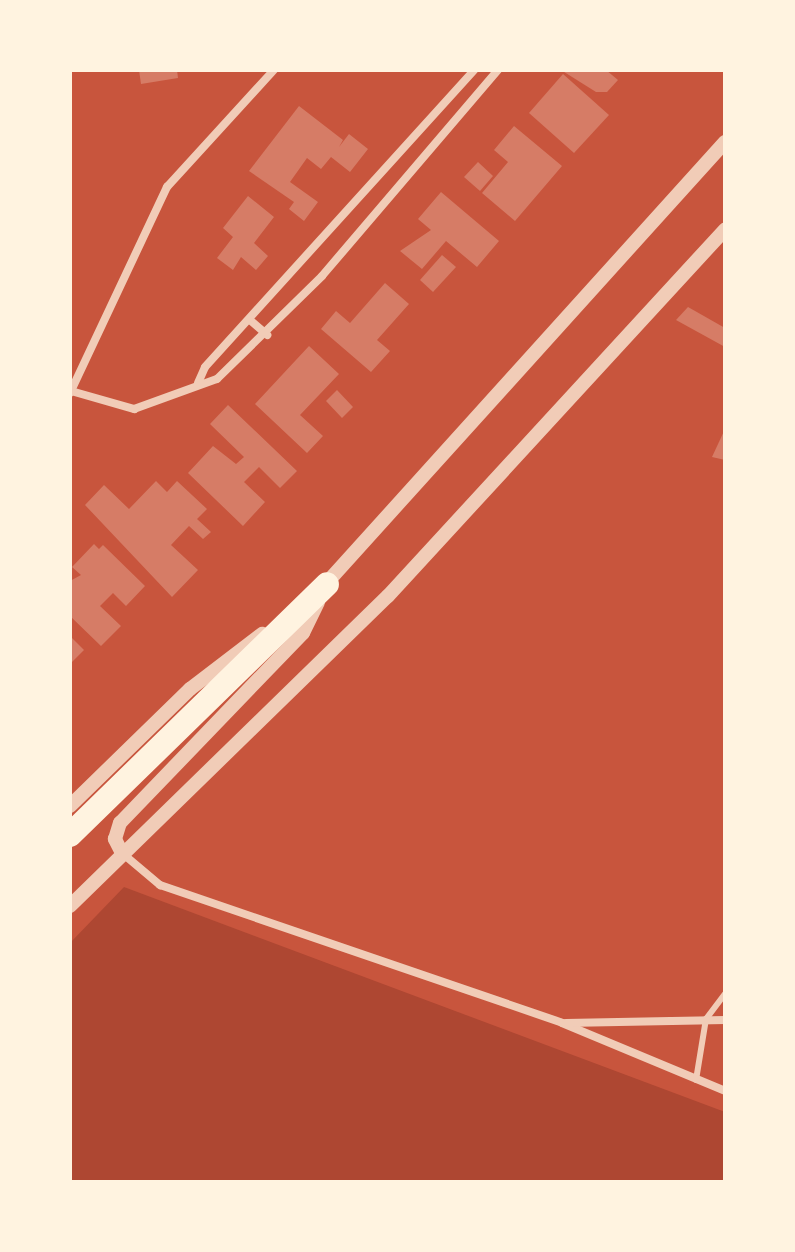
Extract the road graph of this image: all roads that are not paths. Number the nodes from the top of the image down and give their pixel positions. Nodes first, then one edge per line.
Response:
1 (274, 70) edge
2 (474, 70) edge
3 (498, 70) edge
4 (725, 142) edge
5 (725, 229) edge
6 (250, 320) junction
7 (267, 335) junction
8 (198, 383) junction
9 (71, 392) edge
10 (327, 584) junction
11 (70, 806) edge
12 (70, 835) edge
13 (122, 853) junction
14 (70, 906) edge
15 (725, 994) edge
16 (706, 1019) junction
17 (725, 1020) edge
18 (562, 1023) junction
19 (696, 1080) junction
20 (725, 1091) edge

1 - 9 street
2 - 6 street
3 - 7 street
4 - 10 street
5 - 13 street
6 - 7 street
6 - 8 street
7 - 8 street
8 - 9 street
10 - 11 street
10 - 12 highway
10 - 13 street
13 - 14 street
13 - 18 street
15 - 16 lane
16 - 17 street
16 - 18 street
16 - 19 lane
18 - 19 street
19 - 20 street

